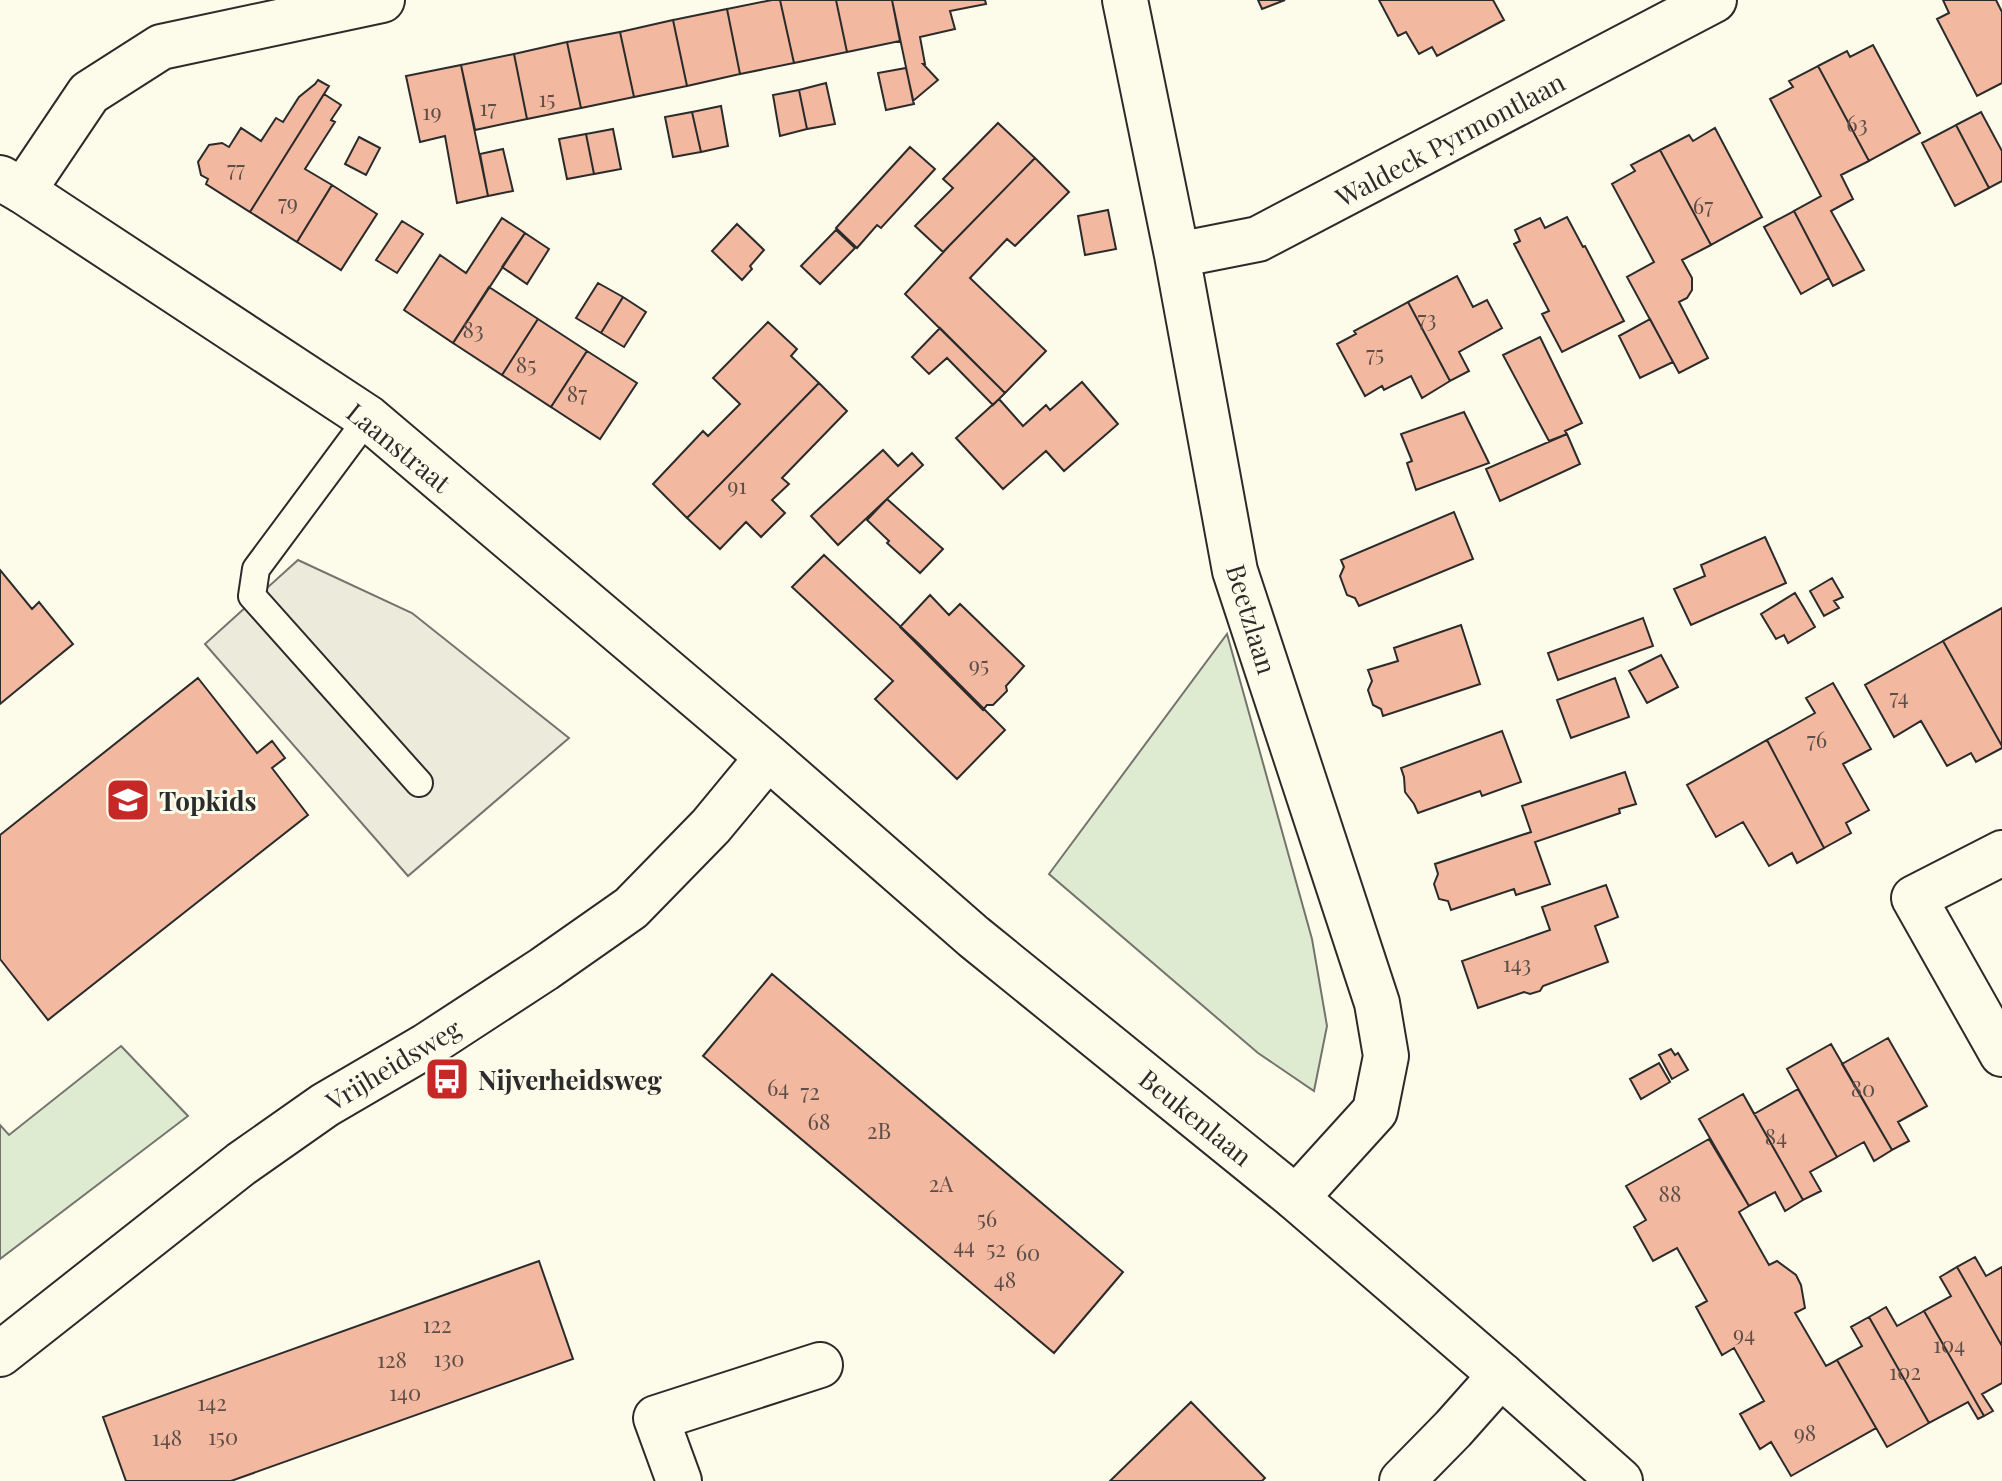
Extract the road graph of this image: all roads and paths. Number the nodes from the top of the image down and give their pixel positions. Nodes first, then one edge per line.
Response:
1 (382, 0) edge
2 (1125, 0) edge
3 (1714, 0) edge
4 (12, 185) edge
5 (1177, 255) junction
6 (368, 418) junction
7 (768, 757) junction
8 (419, 783) dead end
9 (2002, 853) edge
10 (2002, 1054) edge
11 (1296, 1198) junction
12 (0, 1354) edge
13 (820, 1365) dead end
14 (1501, 1375) junction
15 (679, 1481) edge
16 (1402, 1481) edge
17 (1620, 1481) edge

1 - 4 street
2 - 5 street, Beetzlaan
3 - 5 street, Waldeck Pyrmontlaan
4 - 6 street, Laanstraat
5 - 11 street, Beetzlaan
6 - 7 street, Laanstraat
6 - 8 lane
7 - 11 street, Beukenlaan
7 - 12 street, Vrijheidsweg
9 - 10 street
11 - 14 street, Beukenlaan
13 - 15 street
14 - 16 street
14 - 17 street, Beukenlaan

